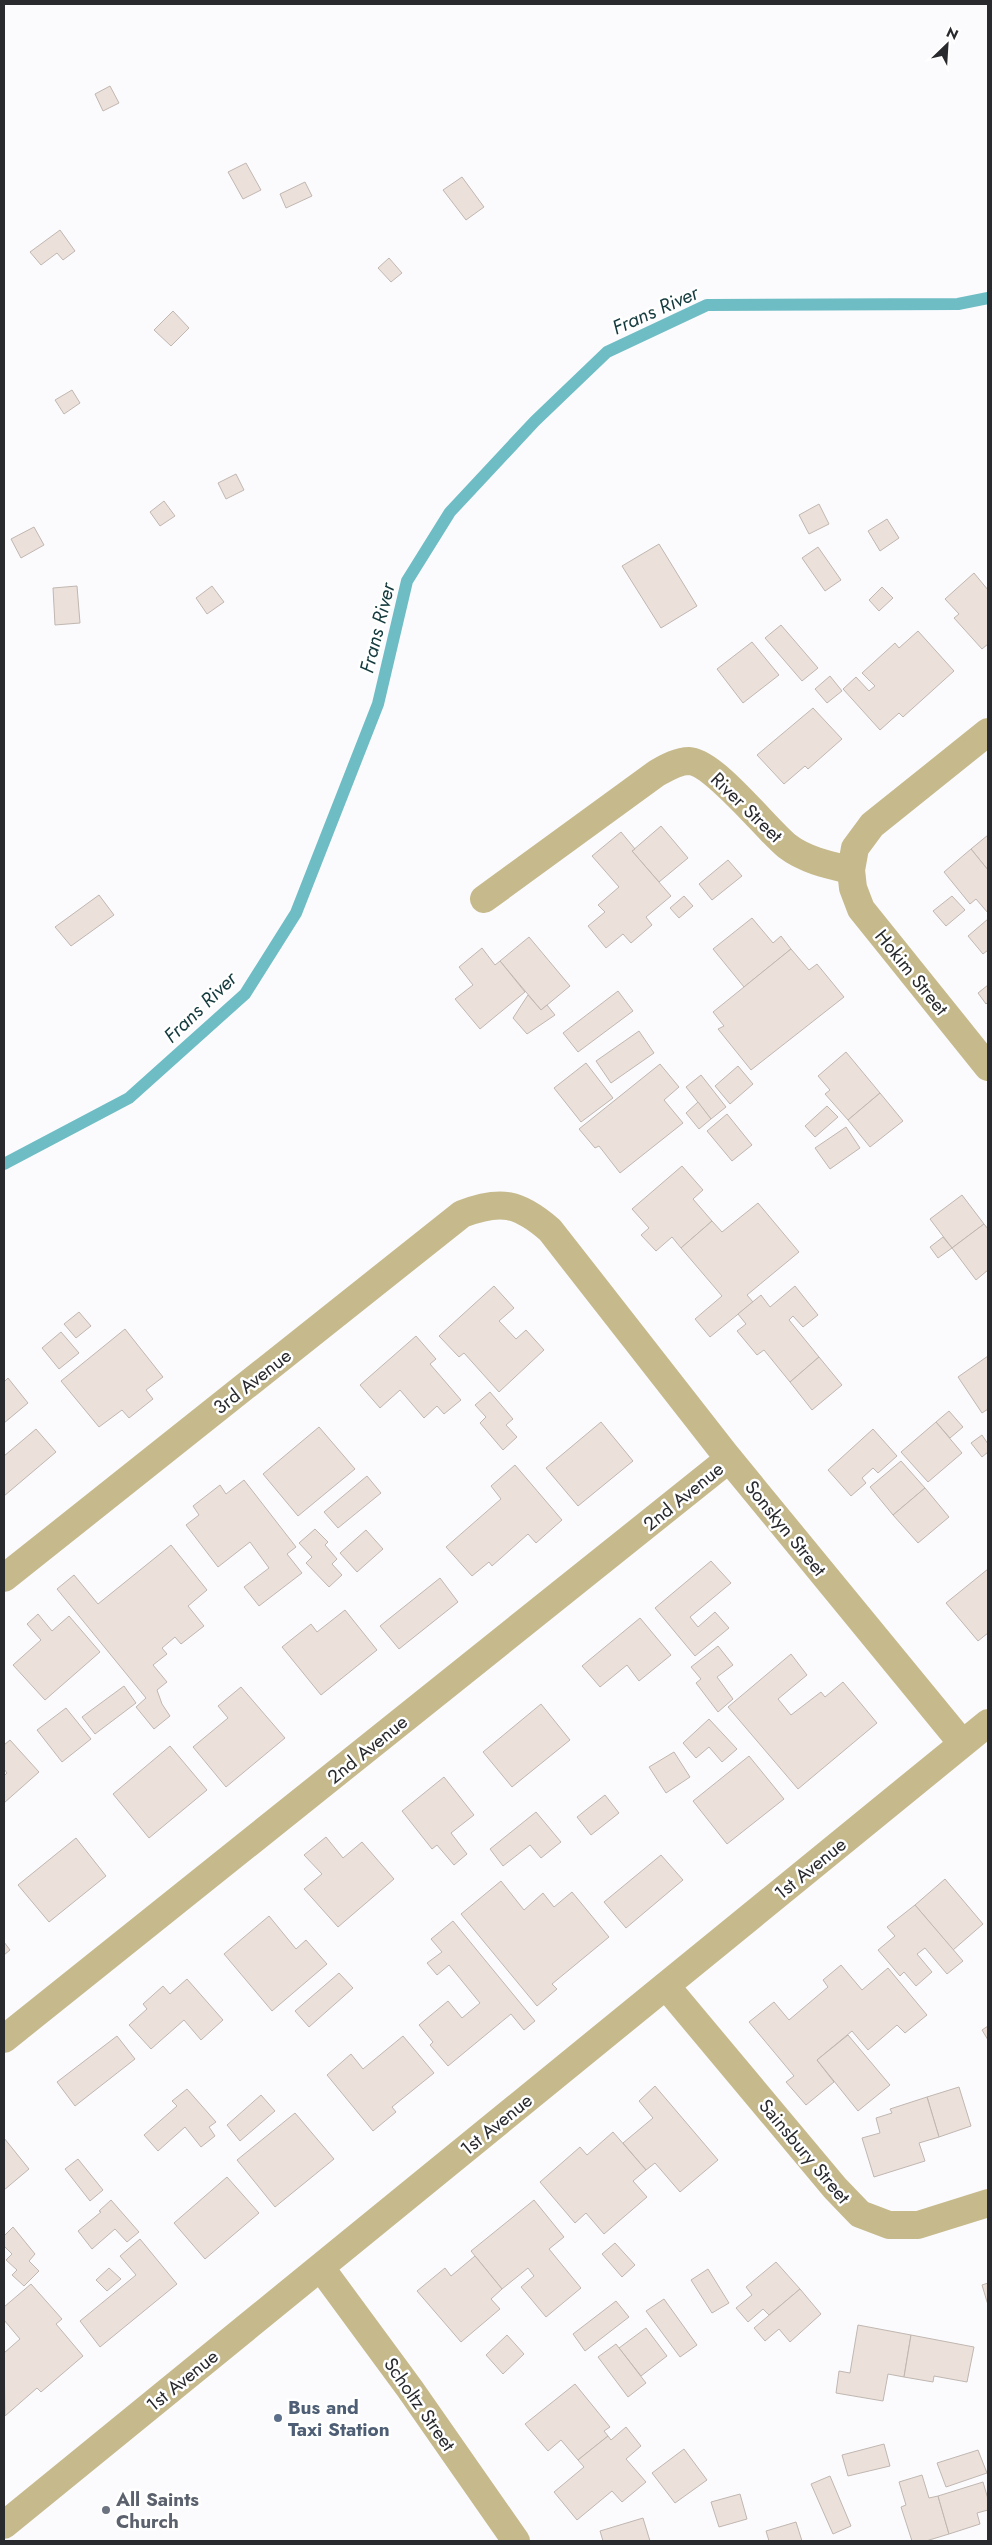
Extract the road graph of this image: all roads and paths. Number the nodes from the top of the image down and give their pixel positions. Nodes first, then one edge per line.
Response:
1 (988, 732) edge
2 (851, 870) junction
3 (484, 899) dead end
4 (988, 1067) edge
5 (510, 1206) joint
6 (729, 1459) junction
7 (4, 1578) edge
8 (988, 1723) edge
9 (962, 1743) junction
10 (666, 1986) junction
11 (4, 2039) edge
12 (988, 2203) edge
13 (321, 2268) junction
14 (4, 2525) edge
15 (516, 2541) edge

1 - 2 street
2 - 3 street, River Street
2 - 4 street, Hokim Street
5 - 6 street, Sonskyn Street
5 - 7 street, 3rd Avenue
6 - 9 street, Sonskyn Street
6 - 11 street, 2nd Avenue
8 - 9 street, 1st Avenue
9 - 10 street, 1st Avenue
10 - 12 street, Sainsbury Street
10 - 13 street, 1st Avenue
13 - 14 street, 1st Avenue
13 - 15 street, Scholtz Street

